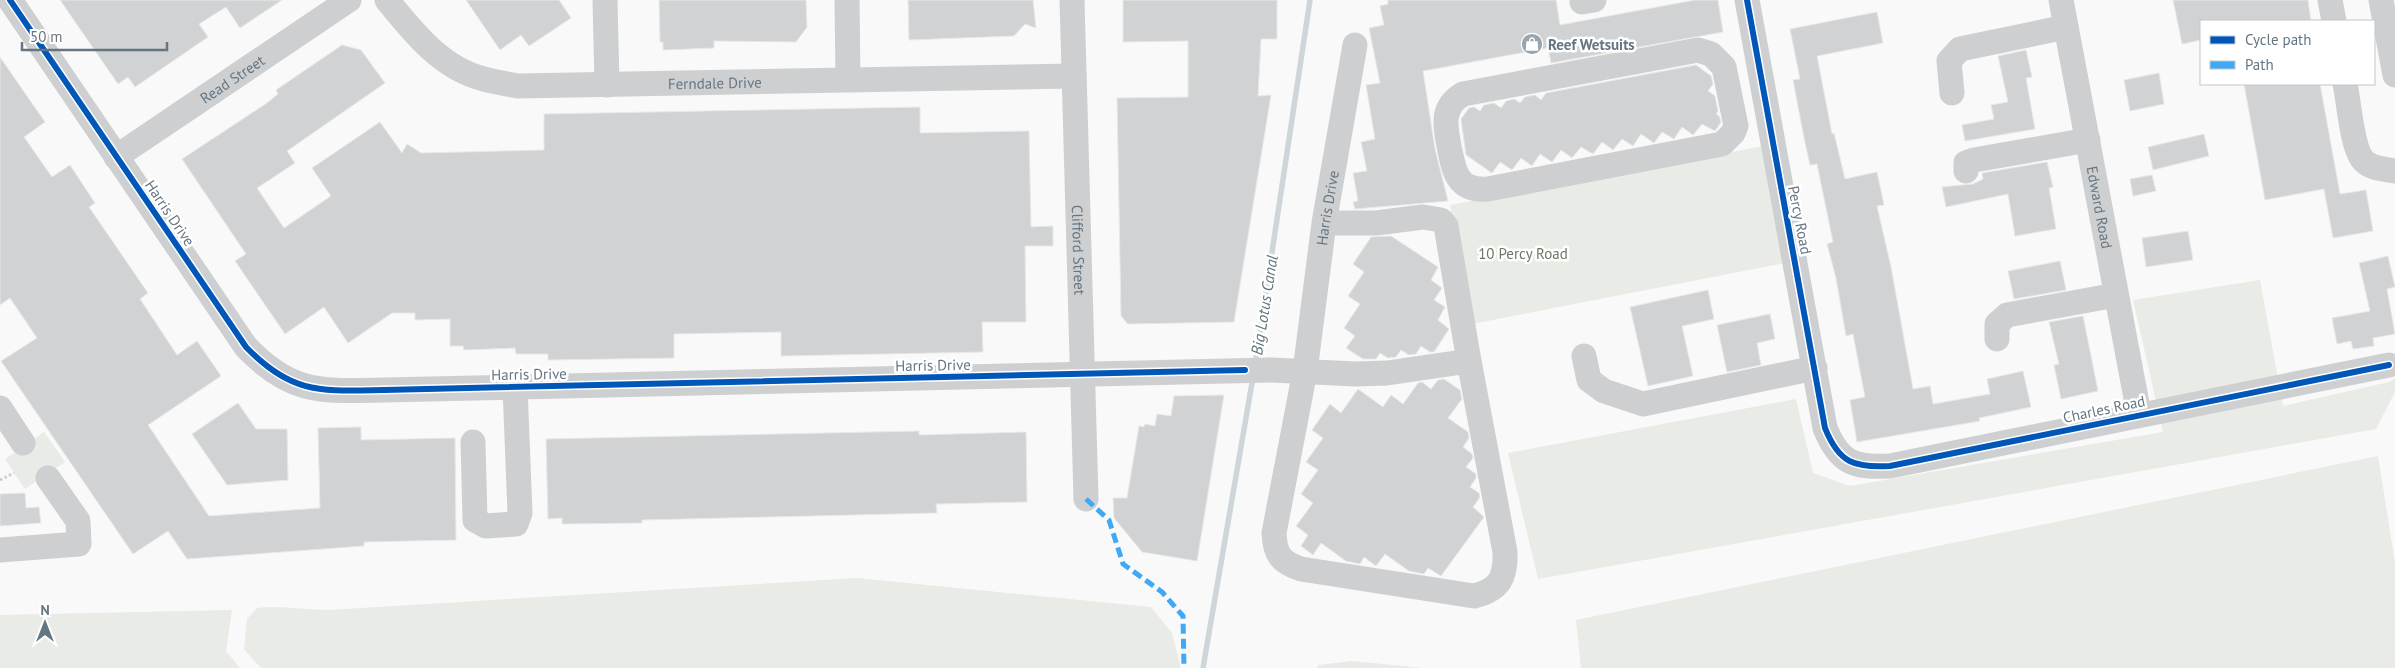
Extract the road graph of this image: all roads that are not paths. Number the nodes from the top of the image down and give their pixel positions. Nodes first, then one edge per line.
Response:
1 (10, 0) edge
2 (349, 0) edge
3 (387, 0) edge
4 (606, 0) edge
5 (847, 0) edge
6 (1072, 0) edge
7 (1747, 0) edge
8 (2061, 0) edge
9 (2330, 0) edge
10 (2381, 0) edge
11 (2334, 20) edge
12 (2066, 27) junction
13 (1355, 45) dead end
14 (2395, 75) edge
15 (1074, 76) junction
16 (848, 79) junction
17 (606, 85) junction
18 (2345, 85) edge
19 (1952, 93) dead end
20 (1768, 120) junction
21 (1736, 126) junction
22 (2088, 140) junction
23 (116, 157) junction
24 (1966, 170) dead end
25 (2395, 171) edge
26 (1324, 223) junction
27 (2116, 295) junction
28 (1997, 339) dead end
29 (1584, 356) dead end
30 (1469, 361) junction
31 (2389, 365) dead end
32 (1814, 368) junction
33 (1305, 371) junction
34 (1081, 374) junction
35 (515, 387) junction
36 (0, 408) edge
37 (2139, 414) junction
38 (473, 442) dead end
39 (23, 443) dead end
40 (1831, 444) joint
41 (48, 478) dead end
42 (1086, 499) dead end
43 (0, 550) edge

1 - 23 street, Harris Drive
2 - 23 street, Read Street
3 - 17 street, Ferndale Drive
4 - 17 street
5 - 16 street
6 - 15 street, Clifford Street
7 - 20 street, Percy Road
8 - 12 street, Edward Road
9 - 11 street
10 - 14 street
12 - 19 street
12 - 22 street, Edward Road
13 - 26 street, Harris Drive
15 - 16 street, Ferndale Drive
15 - 34 street, Clifford Street
16 - 17 street, Ferndale Drive
18 - 25 street
20 - 21 street
20 - 32 street, Percy Road
21 - 21 street
22 - 24 street
22 - 27 street, Edward Road
23 - 35 street, Harris Drive
26 - 30 street
26 - 33 street, Harris Drive
27 - 28 street
27 - 37 street, Edward Road
29 - 32 street
30 - 33 street, Harris Drive
30 - 33 street, Harris Drive
31 - 37 street, Charles Road
32 - 40 street, Percy Road
33 - 34 street, Harris Drive
34 - 35 street, Harris Drive
34 - 42 street, Clifford Street
35 - 38 street
36 - 39 street
37 - 40 street, Charles Road
41 - 43 street

